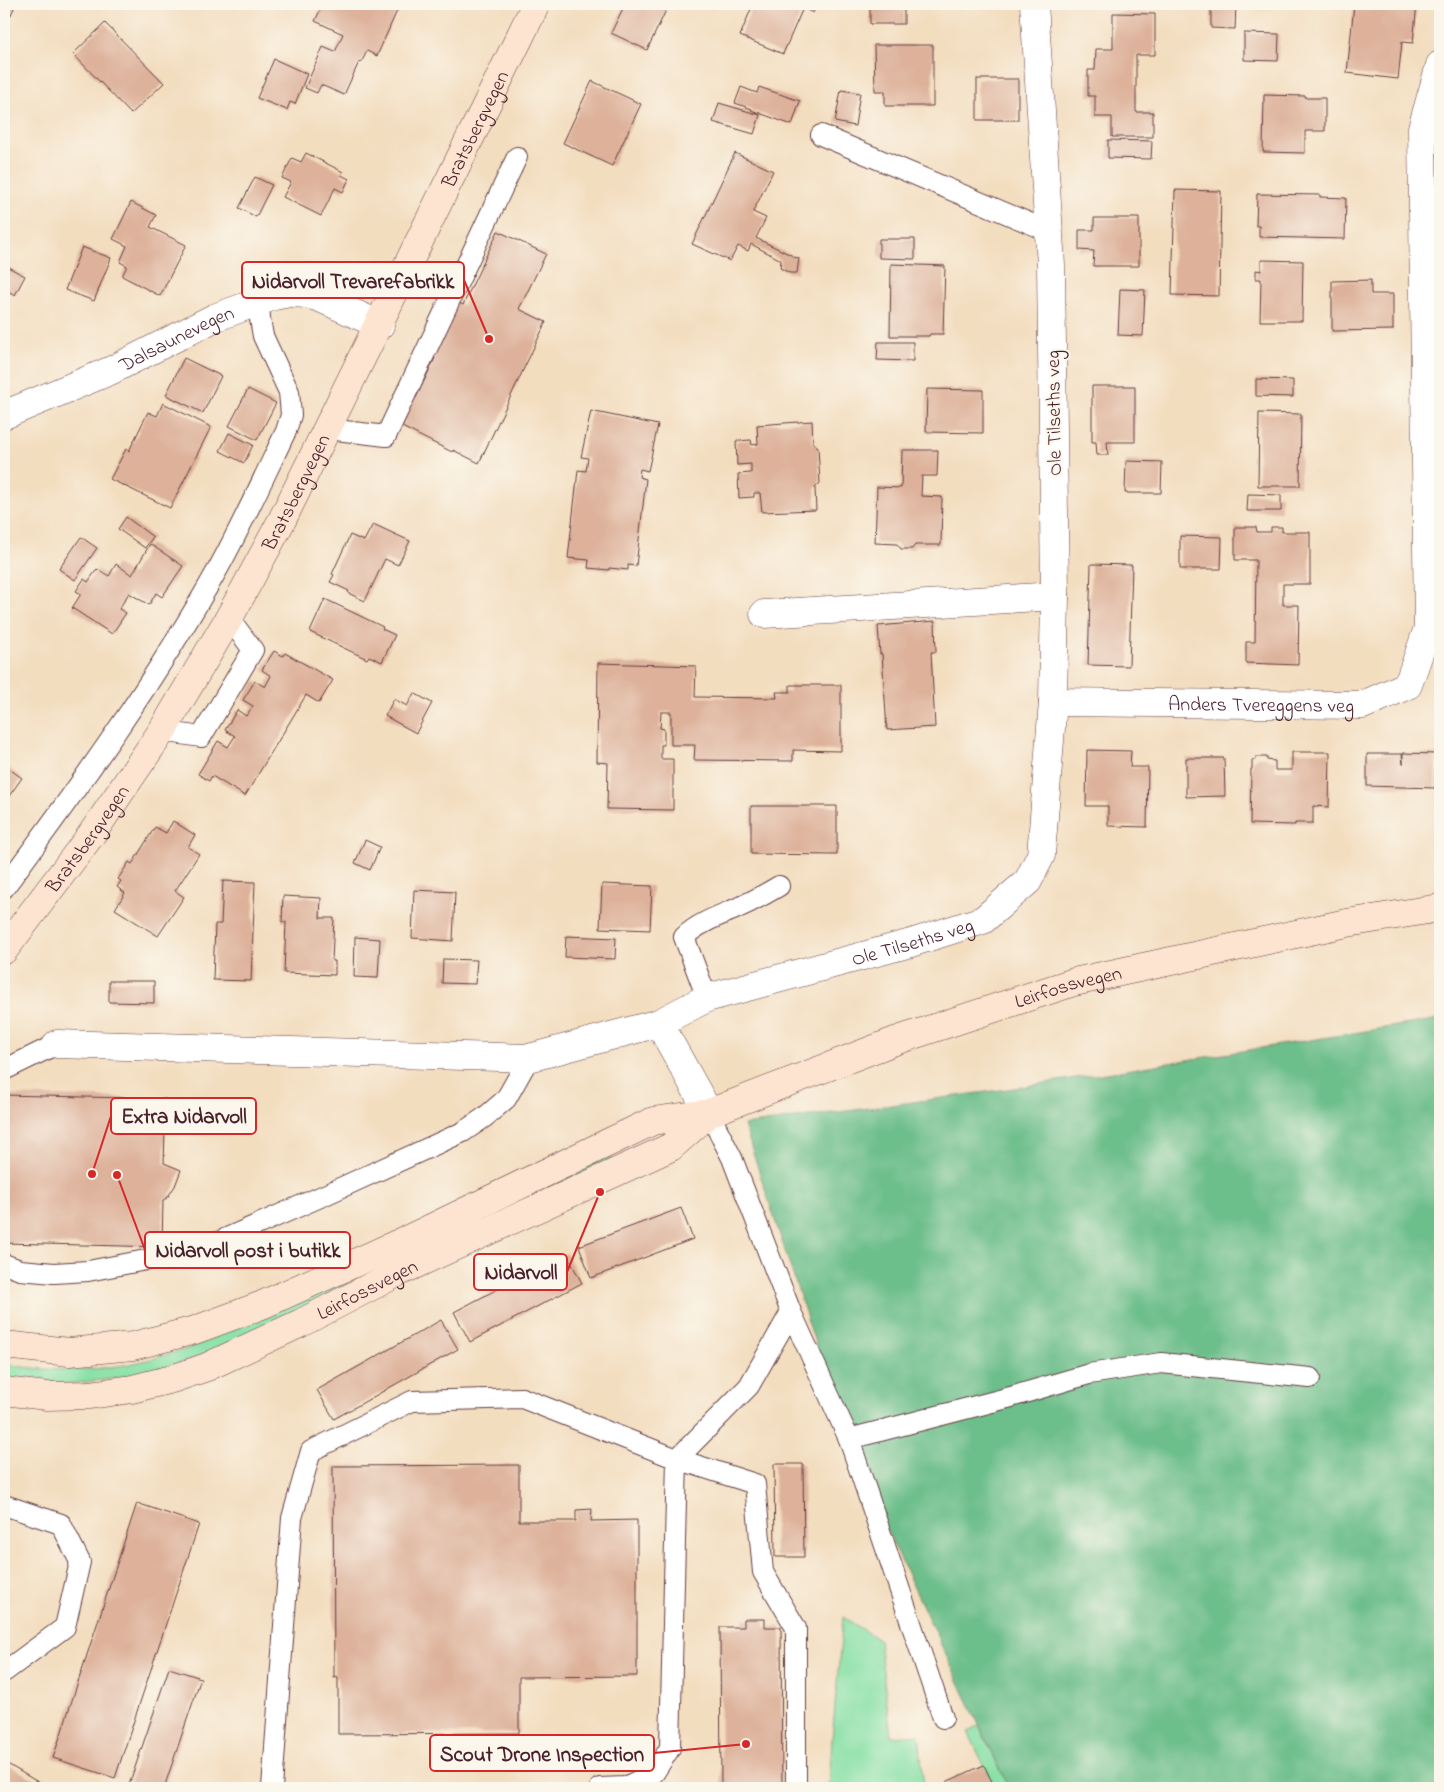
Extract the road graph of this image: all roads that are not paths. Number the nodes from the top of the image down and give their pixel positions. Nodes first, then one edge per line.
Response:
1 (536, 4) edge
2 (1034, 4) edge
3 (1440, 65) edge
4 (820, 135) dead end
5 (517, 157) dead end
6 (1048, 230) junction
7 (259, 300) junction
8 (380, 324) junction
9 (4, 415) edge
10 (328, 429) junction
11 (1055, 596) junction
12 (764, 614) dead end
13 (229, 618) junction
14 (1053, 702) junction
15 (162, 731) junction
16 (779, 886) dead end
17 (4, 888) edge
18 (1440, 908) edge
19 (4, 950) edge
20 (706, 998) junction
21 (660, 1023) junction
22 (57, 1044) joint
23 (529, 1058) junction
24 (4, 1070) edge
25 (709, 1113) junction
26 (4, 1264) edge
27 (791, 1312) junction
28 (4, 1345) edge
29 (1310, 1378) dead end
30 (4, 1391) edge
31 (849, 1439) junction
32 (677, 1459) junction
33 (4, 1505) edge
34 (4, 1672) edge
35 (943, 1718) dead end
36 (272, 1788) edge
37 (600, 1788) edge
38 (796, 1788) edge

1 - 8 street, Bratsbergvegen
2 - 6 street, Ole Tilseths veg
3 - 14 street, Anders Tvereggens veg
4 - 6 lane
5 - 10 lane
6 - 11 street, Ole Tilseths veg
7 - 8 street, Dalsaunevegen
7 - 9 street, Dalsaunevegen
7 - 17 lane
8 - 10 street, Bratsbergvegen
10 - 13 street, Bratsbergvegen
11 - 12 street
11 - 14 street, Ole Tilseths veg
13 - 15 street, Bratsbergvegen
13 - 15 lane
14 - 20 street, Ole Tilseths veg
15 - 19 street, Bratsbergvegen
16 - 20 lane
18 - 25 street, Leirfossvegen
20 - 21 street, Ole Tilseths veg
21 - 23 street
21 - 25 street
22 - 23 street
22 - 24 lane
23 - 26 lane
25 - 27 lane
25 - 28 street, Leirfossvegen
25 - 30 street, Leirfossvegen
27 - 31 lane
27 - 32 lane
29 - 31 lane
31 - 35 lane
32 - 36 lane
32 - 37 lane
32 - 38 lane
33 - 34 lane

